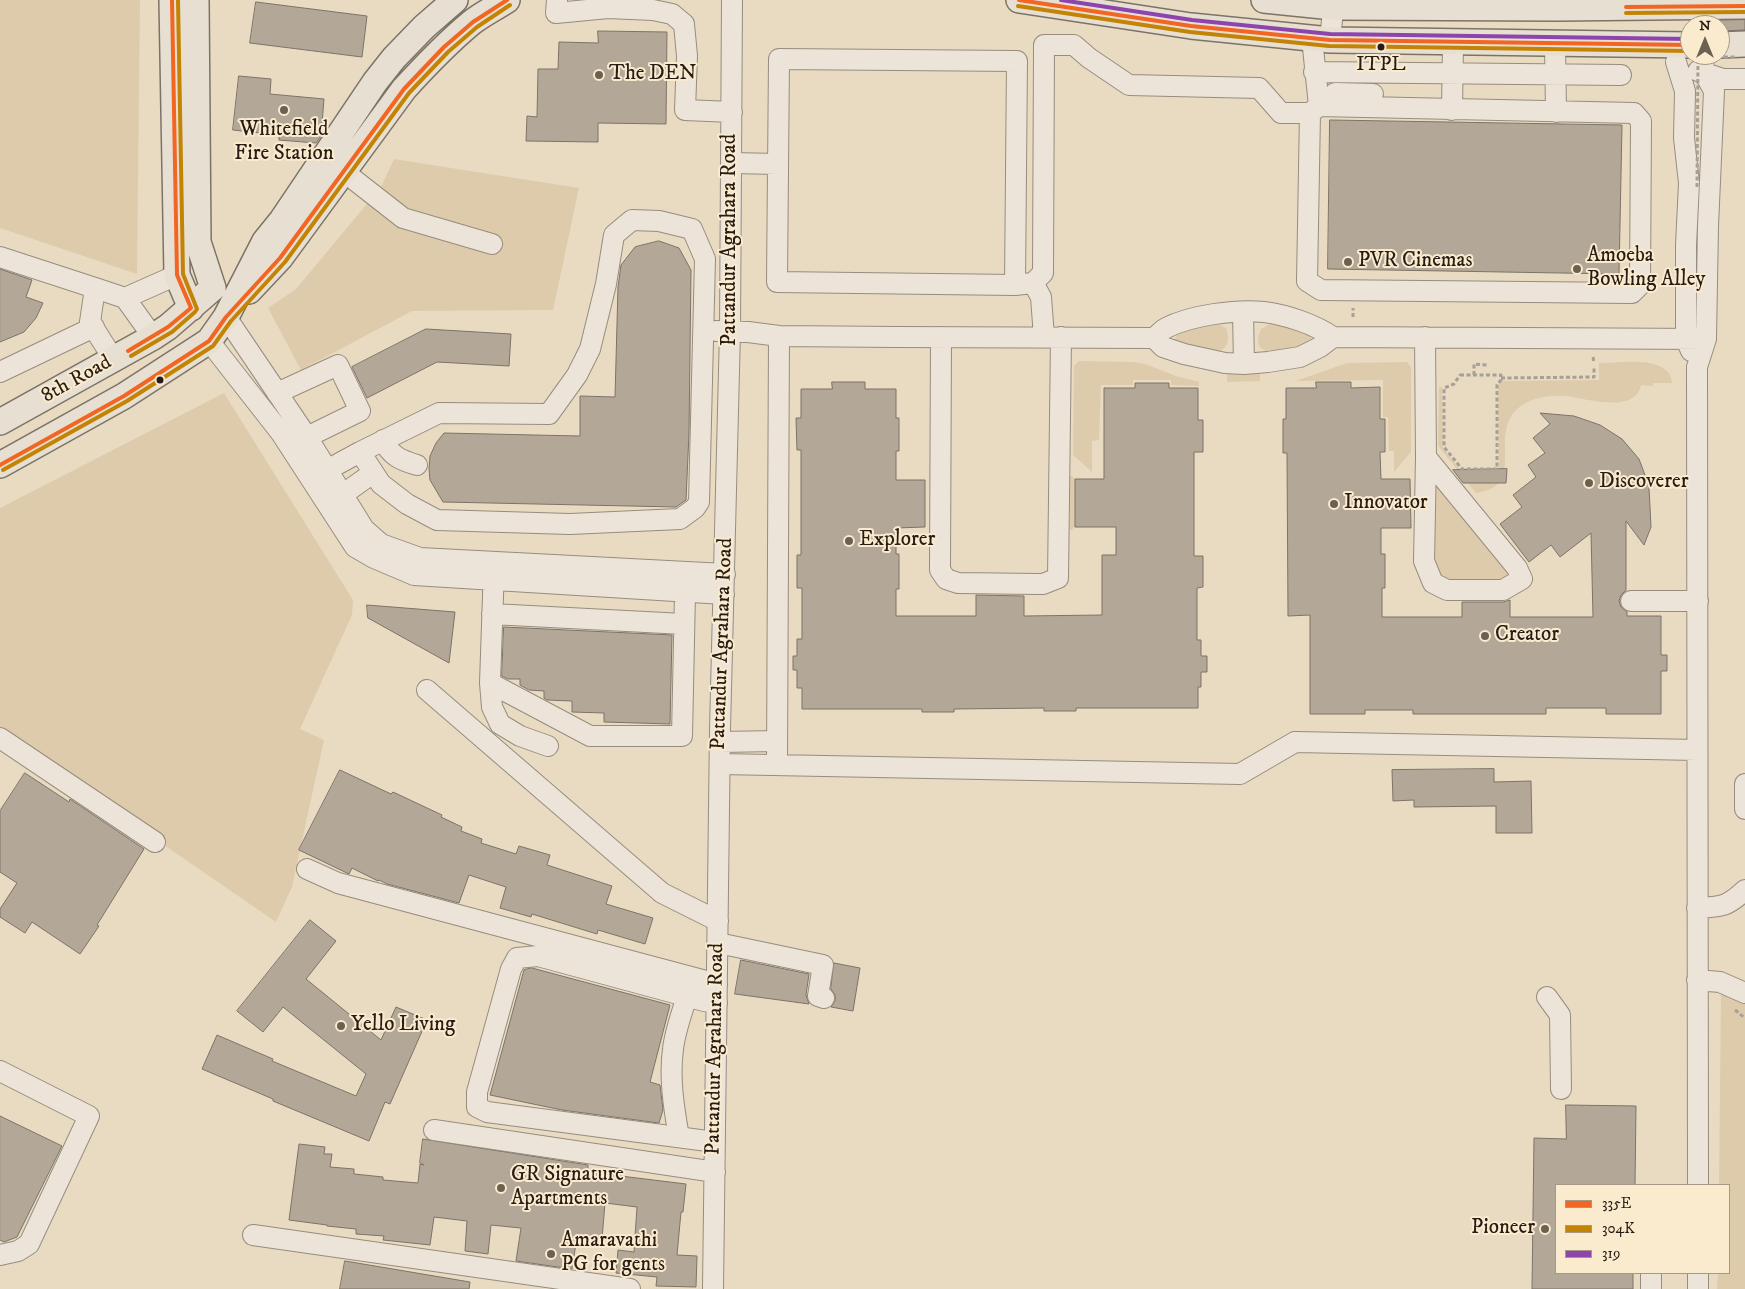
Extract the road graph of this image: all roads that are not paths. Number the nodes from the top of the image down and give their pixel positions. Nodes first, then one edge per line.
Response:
1 (172, 0) edge
2 (196, 0) edge
3 (456, 0) edge
4 (508, 0) edge
5 (557, 0) edge
6 (732, 0) edge
7 (1019, 0) edge
8 (1264, 0) edge
9 (1662, 3) edge
10 (1333, 4) edge
11 (1745, 6) edge
12 (1321, 39) junction
13 (1453, 43) junction
14 (1555, 44) junction
15 (1680, 50) edge
16 (1682, 65) edge
17 (1703, 65) edge
18 (1704, 65) edge
19 (1314, 72) junction
20 (1452, 73) junction
21 (1556, 74) junction
22 (1621, 75) dead end
23 (1745, 79) edge
24 (1335, 93) dead end
25 (1452, 103) junction
26 (1314, 110) junction
27 (732, 112) junction
28 (1556, 112) junction
29 (731, 163) junction
30 (778, 164) junction
31 (343, 171) junction
32 (492, 244) dead end
33 (0, 257) edge
34 (177, 275) junction
35 (1024, 284) junction
36 (95, 288) junction
37 (125, 298) junction
38 (191, 308) junction
39 (1243, 312) junction
40 (226, 317) junction
41 (94, 327) junction
42 (703, 331) junction
43 (730, 331) junction
44 (779, 336) junction
45 (153, 337) junction
46 (1333, 337) junction
47 (941, 338) junction
48 (1052, 338) junction
49 (1154, 338) junction
50 (1426, 338) junction
51 (1686, 339) junction
52 (1706, 339) junction
53 (209, 341) junction
54 (114, 360) junction
55 (1244, 364) junction
56 (1697, 367) junction
57 (0, 372) edge
58 (277, 393) junction
59 (0, 422) edge
60 (307, 437) junction
61 (383, 440) junction
62 (360, 452) junction
63 (1426, 457) junction
64 (0, 465) edge
65 (417, 465) dead end
66 (327, 470) junction
67 (373, 473) junction
68 (335, 500) junction
69 (494, 571) junction
70 (725, 574) junction
71 (685, 592) junction
72 (724, 594) junction
73 (1631, 601) dead end
74 (1698, 601) junction
75 (492, 614) junction
76 (684, 624) junction
77 (490, 683) junction
78 (427, 690) dead end
79 (777, 735) junction
80 (720, 736) junction
81 (0, 738) edge
82 (548, 746) dead end
83 (1697, 750) junction
84 (720, 764) junction
85 (777, 764) junction
86 (1745, 784) edge
87 (1745, 809) edge
88 (155, 842) dead end
89 (307, 870) dead end
90 (1745, 890) edge
91 (1697, 908) junction
92 (718, 921) junction
93 (718, 943) junction
94 (1697, 980) junction
95 (717, 993) junction
96 (687, 996) junction
97 (1547, 997) dead end
98 (824, 998) dead end
99 (1739, 1000) edge
100 (0, 1072) edge
101 (1561, 1089) dead end
102 (434, 1130) dead end
103 (679, 1137) junction
104 (715, 1142) junction
105 (715, 1172) junction
106 (1698, 1184) edge
107 (253, 1235) dead end
108 (0, 1255) edge
109 (1651, 1274) edge
110 (1698, 1274) edge
111 (630, 1289) edge
112 (713, 1289) edge
113 (1651, 1289) edge
114 (1698, 1289) edge

1 - 34 main road
2 - 38 main road, 8th Road
3 - 40 main road
4 - 31 main road
5 - 27 street
6 - 27 street, Pattandur Agrahara Road
7 - 12 main road
8 - 10 main road
9 - 10 main road
9 - 11 main road
10 - 12 street
12 - 13 main road
12 - 19 street
13 - 14 main road
13 - 20 street
14 - 15 main road
14 - 21 street
16 - 51 street
17 - 52 street
18 - 23 street
19 - 20 street
19 - 26 street
20 - 21 street
20 - 25 street
21 - 22 street
21 - 28 street
24 - 25 street
25 - 26 street
25 - 28 street
26 - 28 street
26 - 35 street
27 - 29 street, Pattandur Agrahara Road
29 - 30 street
29 - 43 street, Pattandur Agrahara Road
30 - 35 street
30 - 35 street
31 - 32 street
31 - 40 main road
33 - 36 street
34 - 37 street
34 - 38 main road
35 - 48 street
36 - 37 street
36 - 41 street
37 - 45 street
38 - 45 main road, 8th Road
39 - 46 street
39 - 49 street
39 - 55 street
40 - 53 main road
40 - 58 street
41 - 54 street
41 - 57 street
42 - 43 street
42 - 61 street
42 - 67 street
43 - 44 street
43 - 70 street, Pattandur Agrahara Road
44 - 47 street
44 - 79 street
45 - 54 main road, 8th Road
46 - 50 street
46 - 55 street
47 - 48 street
47 - 48 street
48 - 49 street
49 - 55 street
50 - 51 street
50 - 63 street
51 - 52 street
51 - 56 street
52 - 56 street
53 - 64 main road, 8th Road
53 - 68 street
54 - 59 main road, 8th Road
56 - 74 street
58 - 60 street
58 - 60 street
60 - 66 street
61 - 62 street
61 - 65 street
62 - 66 street
62 - 67 street
63 - 63 street
66 - 68 street
67 - 68 street
68 - 69 street
69 - 70 street
69 - 71 street
69 - 75 street
70 - 72 street, Pattandur Agrahara Road
71 - 72 street
71 - 76 street
72 - 80 street, Pattandur Agrahara Road
73 - 74 street
74 - 83 street
75 - 76 street
75 - 77 street
76 - 77 street
77 - 82 street
78 - 92 street
79 - 80 street
79 - 85 street
80 - 84 street, Pattandur Agrahara Road
81 - 88 street
83 - 85 street
83 - 91 street
84 - 85 street
84 - 92 street, Pattandur Agrahara Road
86 - 87 street
89 - 95 street
90 - 91 street
91 - 94 street
92 - 93 street, Pattandur Agrahara Road
93 - 95 street, Pattandur Agrahara Road
93 - 98 street
94 - 99 street
94 - 106 street
95 - 96 street
95 - 104 street, Pattandur Agrahara Road
96 - 103 street
96 - 103 street
97 - 101 street
100 - 108 street
102 - 105 street
103 - 104 street
104 - 105 street, Pattandur Agrahara Road
105 - 112 street, Pattandur Agrahara Road
107 - 111 street
109 - 113 street
110 - 114 street

